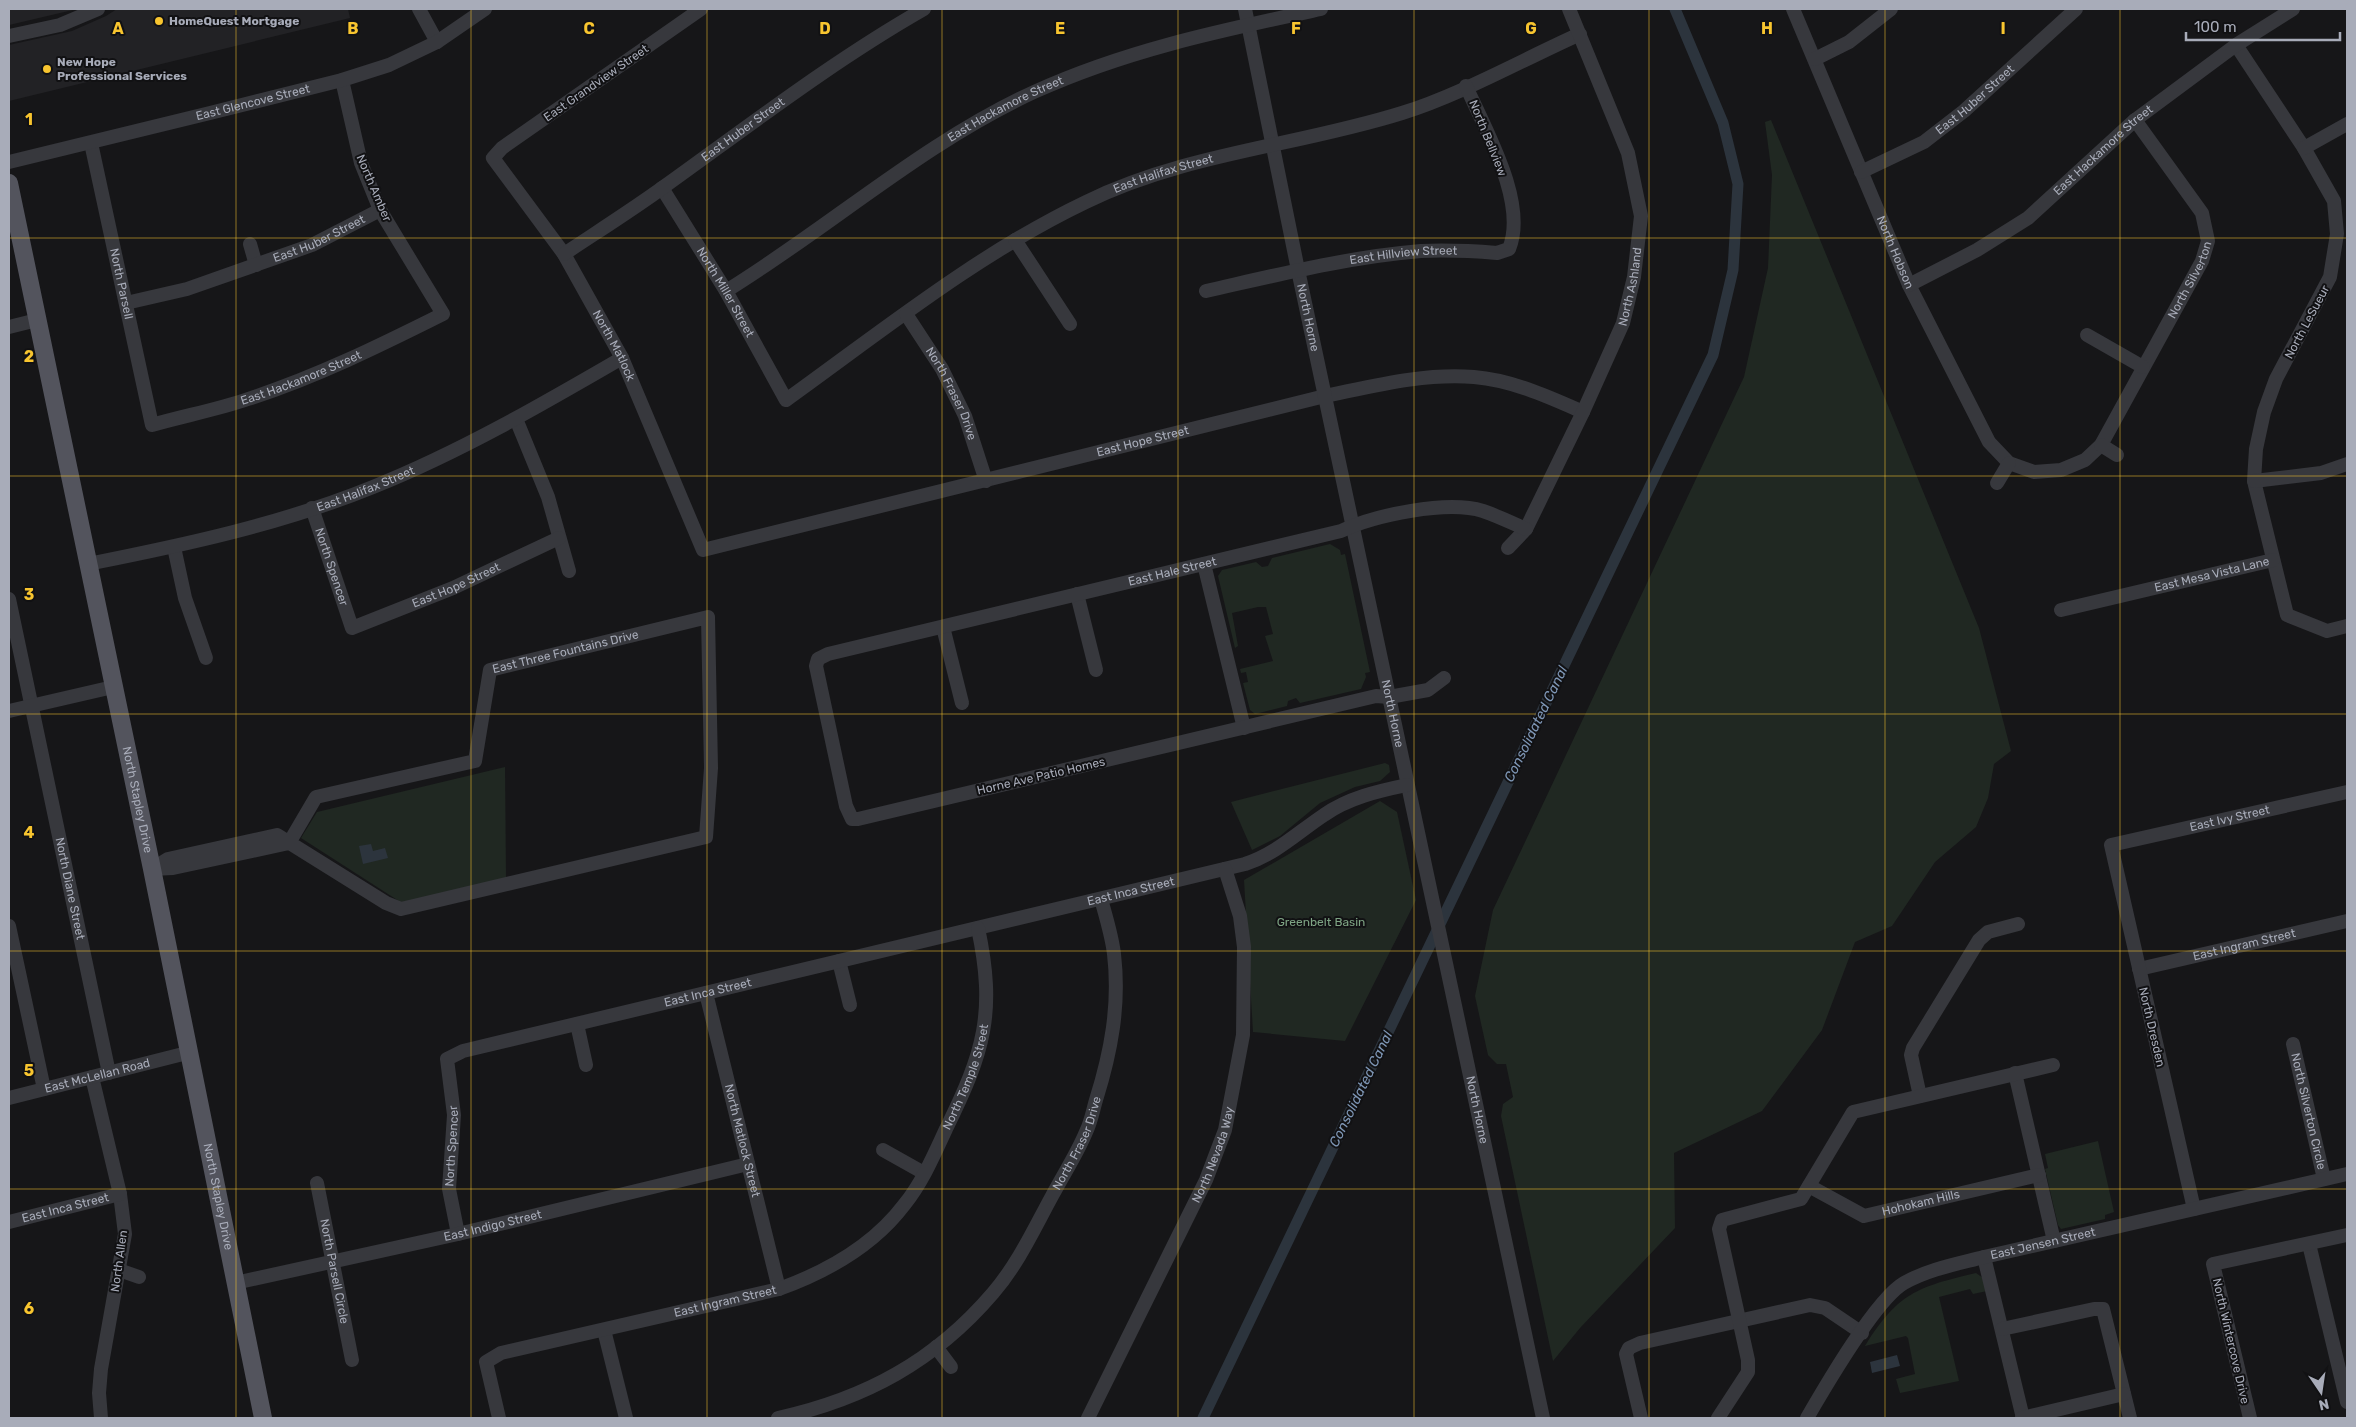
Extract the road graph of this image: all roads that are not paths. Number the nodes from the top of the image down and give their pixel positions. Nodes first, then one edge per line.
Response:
1 (98, 9) edge
2 (419, 9) edge
3 (485, 9) edge
4 (700, 9) edge
5 (924, 9) edge
6 (1245, 9) edge
7 (1321, 9) edge
8 (1569, 9) edge
9 (1793, 9) edge
10 (1891, 9) edge
11 (2076, 9) edge
12 (2293, 9) edge
13 (1248, 25) junction
14 (1580, 34) junction
15 (9, 36) edge
16 (437, 42) junction
17 (2236, 45) junction
18 (1815, 59) junction
19 (342, 80) junction
20 (1466, 86) junction
21 (2134, 120) junction
22 (2347, 124) edge
23 (91, 143) junction
24 (1272, 143) junction
25 (2304, 148) junction
26 (493, 158) joint
27 (9, 162) edge
28 (1861, 172) junction
29 (9, 183) edge
30 (662, 188) junction
31 (380, 210) junction
32 (1015, 240) junction
33 (250, 244) dead end
34 (1509, 249) joint
35 (564, 254) junction
36 (256, 265) junction
37 (1298, 270) junction
38 (1909, 285) junction
39 (726, 291) junction
40 (1206, 291) dead end
41 (126, 303) junction
42 (443, 314) joint
43 (906, 314) junction
44 (38, 320) junction
45 (1070, 324) dead end
46 (9, 327) edge
47 (2087, 335) dead end
48 (622, 358) junction
49 (2143, 366) junction
50 (1325, 396) junction
51 (786, 400) joint
52 (1583, 412) junction
53 (516, 419) junction
54 (152, 425) joint
55 (2101, 445) junction
56 (2117, 456) dead end
57 (2009, 463) junction
58 (2347, 464) edge
59 (986, 481) junction
60 (2254, 481) junction
61 (1997, 483) dead end
62 (312, 508) junction
63 (1353, 526) junction
64 (1526, 529) junction
65 (559, 538) junction
66 (174, 547) junction
67 (1508, 548) dead end
68 (703, 550) joint
69 (2273, 560) junction
70 (88, 564) junction
71 (1204, 564) junction
72 (569, 571) dead end
73 (1077, 594) junction
74 (9, 598) edge
75 (2062, 610) dead end
76 (2347, 626) edge
77 (943, 627) junction
78 (352, 628) joint
79 (206, 658) dead end
80 (818, 659) joint
81 (1096, 670) dead end
82 (1444, 678) dead end
83 (114, 686) junction
84 (1389, 697) junction
85 (962, 703) dead end
86 (33, 706) junction
87 (9, 711) edge
88 (1244, 728) junction
89 (1407, 785) junction
90 (2347, 792) edge
91 (289, 842) junction
92 (2111, 845) joint
93 (152, 869) junction
94 (1225, 869) junction
95 (1101, 899) junction
96 (2347, 921) edge
97 (2018, 924) dead end
98 (9, 926) edge
99 (978, 928) junction
100 (13, 960) edge
101 (839, 961) junction
102 (2139, 969) junction
103 (706, 993) junction
104 (850, 1005) dead end
105 (577, 1024) junction
106 (2293, 1044) dead end
107 (187, 1053) junction
108 (447, 1059) joint
109 (2053, 1065) dead end
110 (586, 1066) dead end
111 (109, 1072) junction
112 (2015, 1073) junction
113 (92, 1077) junction
114 (44, 1089) junction
115 (1920, 1096) junction
116 (9, 1098) edge
117 (884, 1150) dead end
118 (748, 1164) junction
119 (924, 1173) junction
120 (2347, 1174) edge
121 (2039, 1175) junction
122 (2324, 1179) junction
123 (317, 1183) dead end
124 (1809, 1186) junction
125 (120, 1194) junction
126 (2194, 1209) junction
127 (9, 1222) edge
128 (458, 1234) junction
129 (2347, 1235) edge
130 (2054, 1241) junction
131 (2309, 1244) junction
132 (1984, 1257) junction
133 (331, 1262) junction
134 (119, 1270) junction
135 (139, 1277) dead end
136 (235, 1283) junction
137 (779, 1289) junction
138 (1739, 1320) junction
139 (604, 1330) junction
140 (2002, 1330) junction
141 (1862, 1333) junction
142 (936, 1347) junction
143 (352, 1360) dead end
144 (951, 1367) dead end
145 (2124, 1394) junction
146 (2347, 1402) edge
147 (101, 1418) edge
148 (263, 1418) edge
149 (499, 1418) edge
150 (626, 1418) edge
151 (778, 1418) edge
152 (1088, 1418) edge
153 (1543, 1418) edge
154 (1642, 1418) edge
155 (1718, 1418) edge
156 (1807, 1418) edge
157 (2022, 1418) edge
158 (2130, 1418) edge
159 (2250, 1418) edge

1 - 15 street
2 - 16 street
3 - 16 street, East Glencove Street
4 - 26 street, East Grandview Street
5 - 30 street, East Huber Street
6 - 13 street, North Horne
7 - 13 street, East Hackamore Street
8 - 14 street, North Ashland
9 - 18 street, North Hobson
10 - 18 street
11 - 28 street, East Huber Street
12 - 17 street, East Hackamore Street
13 - 24 street, North Horne
13 - 39 street, East Hackamore Street
14 - 20 street, East Halifax Street
14 - 52 street, North Ashland
16 - 19 street, East Glencove Street
17 - 21 street, East Hackamore Street
17 - 25 street, North LeSueur
18 - 28 street, North Hobson
19 - 23 street, East Glencove Street
19 - 31 street, North Amber
20 - 24 street, East Halifax Street
20 - 34 street, North Bellview
21 - 38 street, East Hackamore Street
21 - 49 street, North Silverton
22 - 25 street
23 - 27 street, East Glencove Street
23 - 41 street, North Parsell
24 - 32 street, East Halifax Street
24 - 37 street, North Horne
25 - 60 street, North LeSueur
26 - 35 street, North Matlock
28 - 38 street, North Hobson
29 - 44 main road, North Stapley Drive
30 - 35 street, East Huber Street
30 - 39 street, North Miller Street
31 - 36 street, East Huber Street
31 - 42 street, North Amber
32 - 43 street, East Halifax Street
32 - 45 street
33 - 36 street, East Huber Street
34 - 37 street, East Hillview Street
35 - 48 street, North Matlock
36 - 41 street, East Huber Street
37 - 40 street, East Hillview Street
37 - 50 street, North Horne
38 - 57 street, North Hobson
39 - 51 street, North Miller Street
41 - 54 street, North Parsell
42 - 54 street, East Hackamore Street
43 - 51 street, East Halifax Street
43 - 59 street, North Fraser Drive
44 - 46 street
44 - 70 main road, North Stapley Drive
47 - 49 street
48 - 53 street, East Halifax Street
48 - 68 street, North Matlock
49 - 55 street, North Silverton
50 - 52 street, East Hope Street
50 - 59 street, East Hope Street
50 - 63 street, North Horne
52 - 64 street, North Ashland
53 - 62 street, East Halifax Street
53 - 65 street
55 - 56 street
55 - 57 street, North Silverton
57 - 61 street
58 - 60 street
59 - 68 street, East Hope Street
60 - 69 street, North LeSueur
62 - 66 street, East Halifax Street
62 - 78 street, North Spencer
63 - 64 street, East Hale Street
63 - 71 street, East Hale Street
63 - 84 street, North Horne
64 - 67 street, North Ashland
65 - 72 street
65 - 78 street, East Hope Street
66 - 70 street, East Halifax Street
66 - 79 street
69 - 75 street, East Mesa Vista Lane
69 - 76 street, East Mesa Vista Lane
70 - 83 main road, North Stapley Drive
71 - 73 street, East Hale Street
71 - 88 street
73 - 77 street, East Hale Street
73 - 81 street
74 - 86 street, North Diane Street
77 - 80 street, East Hale Street
77 - 85 street
80 - 88 street, Horne Ave Patio Homes
82 - 84 street, Horne Ave Patio Homes
83 - 86 street
83 - 93 main road, North Stapley Drive
84 - 88 street, Horne Ave Patio Homes
84 - 89 street, North Horne
86 - 87 street
86 - 111 street, North Diane Street
89 - 94 street, East Inca Street
89 - 153 street, North Horne
90 - 92 street, East Ivy Street
91 - 91 street, East Three Fountains Drive
91 - 93 street
92 - 102 street, North Dresden
93 - 107 main road, North Stapley Drive
94 - 95 street, East Inca Street
94 - 152 street, North Nevada Way
95 - 99 street, East Inca Street
95 - 142 street, North Fraser Drive
96 - 102 street, East Ingram Street
97 - 115 street
98 - 100 street
99 - 101 street, East Inca Street
99 - 119 street, North Temple Street
100 - 114 street
101 - 103 street, East Inca Street
101 - 104 street
102 - 126 street, North Dresden
103 - 105 street, East Inca Street
103 - 118 street, North Matlock Street
105 - 108 street, East Inca Street
105 - 110 street
106 - 122 street, North Silverton Circle
107 - 111 street, East McLellan Road
107 - 136 main road, North Stapley Drive
108 - 128 street, North Spencer
109 - 112 street
111 - 113 street, East McLellan Road
112 - 115 street
112 - 121 street
113 - 114 street, East McLellan Road
113 - 125 street, North Allen
114 - 116 street, East McLellan Road
115 - 124 street
117 - 119 street
118 - 128 street, East Indigo Street
118 - 137 street, North Matlock Street
119 - 137 street, East Ingram Street
120 - 122 street, East Jensen Street
121 - 124 street, Hohokam Hills
121 - 130 street
122 - 126 street, East Jensen Street
123 - 133 street, North Parsell Circle
124 - 138 street
125 - 127 street, East Inca Street
125 - 134 street, North Allen
126 - 130 street, East Jensen Street
128 - 133 street, East Indigo Street
129 - 131 street
130 - 132 street, East Jensen Street
131 - 146 street
131 - 159 street, North Wintercove Drive
132 - 140 street
132 - 141 street, East Jensen Street
133 - 136 street, East Indigo Street
133 - 143 street, North Parsell Circle
134 - 135 street
134 - 147 street, North Allen
136 - 148 main road, North Stapley Drive
137 - 139 street, East Ingram Street
138 - 141 street
138 - 154 street
138 - 155 street
139 - 149 street, East Ingram Street
139 - 150 street
140 - 145 street
140 - 157 street
141 - 156 street, East Jensen Street
142 - 144 street
142 - 151 street, North Fraser Drive
145 - 157 street
145 - 158 street

